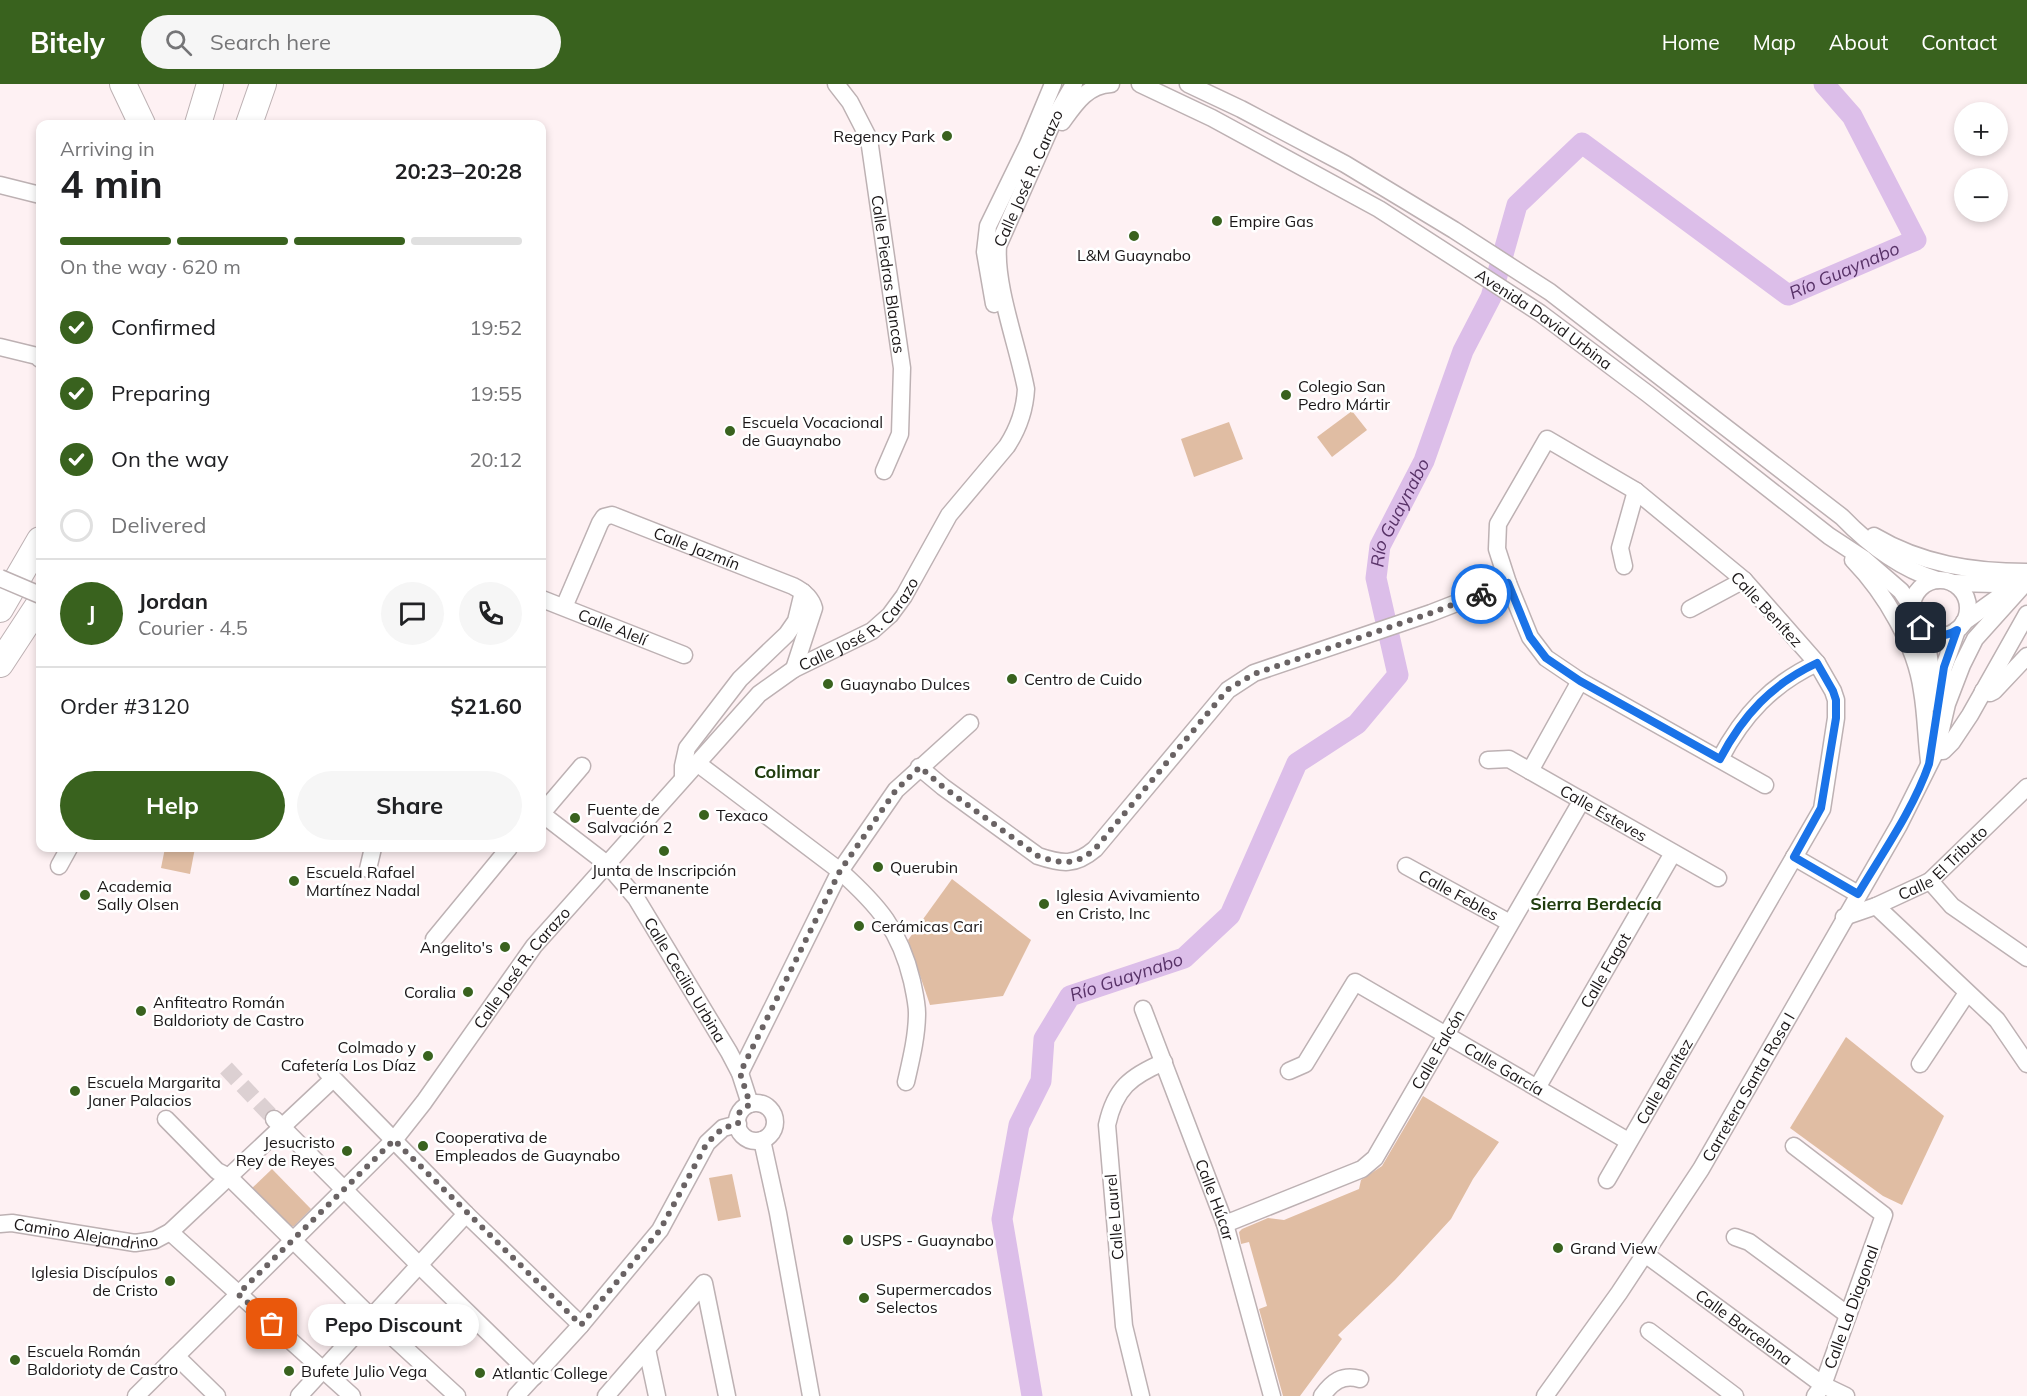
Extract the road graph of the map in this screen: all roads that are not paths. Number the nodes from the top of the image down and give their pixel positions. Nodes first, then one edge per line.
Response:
1 (123, 84) edge
2 (210, 84) edge
3 (263, 84) edge
4 (836, 84) edge
5 (1044, 84) edge
6 (1053, 84) edge
7 (1074, 84) edge
8 (1111, 84) edge
9 (1117, 84) edge
10 (1188, 84) edge
11 (1146, 88) edge
12 (1041, 115) junction
13 (140, 120) edge
14 (199, 120) edge
15 (250, 120) edge
16 (1041, 149) junction
17 (0, 185) edge
18 (36, 194) edge
19 (0, 347) edge
20 (36, 356) edge
21 (1020, 415) junction
22 (884, 471) dead end
23 (1636, 491) junction
24 (1842, 517) junction
25 (1829, 536) junction
26 (36, 547) edge
27 (1624, 566) dead end
28 (2027, 576) edge
29 (0, 578) edge
30 (1744, 580) junction
31 (1945, 582) junction
32 (1508, 583) junction
33 (803, 592) junction
34 (36, 593) edge
35 (546, 600) edge
36 (564, 607) junction
37 (1912, 607) junction
38 (0, 609) edge
39 (36, 609) edge
40 (1690, 609) dead end
41 (2027, 614) edge
42 (1961, 626) junction
43 (1921, 628) junction
44 (684, 655) dead end
45 (2027, 656) edge
46 (1817, 663) junction
47 (0, 664) edge
48 (794, 669) junction
49 (1580, 681) junction
50 (1983, 691) junction
51 (970, 723) dead end
52 (1932, 758) junction
53 (1720, 759) junction
54 (1488, 760) dead end
55 (696, 763) junction
56 (582, 766) dead end
57 (920, 767) junction
58 (1530, 771) junction
59 (683, 778) junction
60 (1765, 785) dead end
61 (2027, 787) edge
62 (1582, 800) junction
63 (546, 808) edge
64 (546, 816) edge
65 (67, 852) edge
66 (372, 852) edge
67 (506, 852) edge
68 (1673, 853) junction
69 (1794, 857) junction
70 (607, 864) junction
71 (59, 866) dead end
72 (1406, 866) dead end
73 (368, 868) dead end
74 (840, 871) junction
75 (1718, 878) dead end
76 (1930, 881) junction
77 (1858, 894) junction
78 (1876, 906) junction
79 (1844, 917) junction
80 (1510, 923) junction
81 (434, 939) dead end
82 (2027, 958) edge
83 (1967, 993) junction
84 (1143, 1009) dead end
85 (1446, 1035) junction
86 (1164, 1062) junction
87 (1920, 1064) dead end
88 (2027, 1064) edge
89 (1289, 1071) dead end
90 (740, 1073) junction
91 (906, 1082) dead end
92 (1537, 1088) junction
93 (750, 1104) junction
94 (166, 1119) dead end
95 (278, 1123) junction
96 (738, 1124) junction
97 (394, 1140) junction
98 (762, 1140) junction
99 (1629, 1141) junction
100 (1794, 1146) dead end
101 (229, 1177) junction
102 (1607, 1180) dead end
103 (343, 1190) junction
104 (466, 1214) junction
105 (0, 1224) edge
106 (1225, 1224) junction
107 (170, 1232) junction
108 (1735, 1237) dead end
109 (292, 1240) junction
110 (1645, 1254) junction
111 (418, 1265) junction
112 (238, 1294) junction
113 (1848, 1315) junction
114 (371, 1317) junction
115 (581, 1325) junction
116 (1649, 1331) dead end
117 (647, 1349) junction
118 (176, 1356) junction
119 (323, 1369) junction
120 (534, 1377) junction
121 (1360, 1379) dead end
122 (1819, 1390) edge
123 (136, 1396) edge
124 (217, 1396) edge
125 (299, 1396) edge
126 (352, 1396) edge
127 (457, 1396) edge
128 (516, 1396) edge
129 (606, 1396) edge
130 (657, 1396) edge
131 (727, 1396) edge
132 (811, 1396) edge
133 (1141, 1396) edge
134 (1272, 1396) edge
135 (1322, 1396) edge
136 (1545, 1396) edge
137 (1735, 1396) edge
138 (1846, 1396) edge

1 - 13 highway
2 - 14 highway
3 - 15 highway
4 - 22 street, Calle Piedras Blancas
5 - 12 street
6 - 12 street, Calle José R. Carazo
7 - 16 street, Calle José R. Carazo
8 - 16 street
9 - 11 street, Avenida David Urbina
10 - 24 street, Avenida David Urbina
11 - 25 street, Avenida David Urbina
12 - 21 street, Calle José R. Carazo
16 - 21 street, Calle José R. Carazo
17 - 18 street
19 - 20 street
21 - 48 street, Calle José R. Carazo
23 - 27 street
23 - 30 street, Calle Benítez
23 - 32 street, Calle Benítez
24 - 28 street
24 - 31 street, Avenida David Urbina
25 - 37 street, Avenida David Urbina
25 - 52 street
26 - 38 highway
28 - 31 street
28 - 42 street
28 - 52 street, Carretera Santa Rosa I
29 - 34 street, bridge
30 - 40 street
30 - 46 street, Calle Benítez
31 - 37 street
31 - 42 street
32 - 49 street
32 - 57 street
33 - 36 street, Calle Jazmín
33 - 48 street
33 - 59 street
35 - 36 street, Calle Alelí
36 - 44 street, Calle Alelí
37 - 43 street
39 - 47 highway
41 - 50 street
42 - 43 street
42 - 52 street, Carretera Santa Rosa I
43 - 52 street, Carretera Santa Rosa I
45 - 50 street
46 - 53 street
46 - 69 street, Calle Benítez
48 - 55 street, Calle José R. Carazo
49 - 53 street
49 - 58 street
50 - 52 street
51 - 57 street
52 - 77 street, Carretera Santa Rosa I
53 - 60 street
54 - 58 street, Calle Esteves
55 - 59 street, Calle José R. Carazo
55 - 74 street
56 - 63 street
57 - 74 street
58 - 62 street, Calle Esteves
59 - 70 street, Calle José R. Carazo
61 - 76 street, Calle El Tributo
62 - 68 street, Calle Esteves
62 - 80 street, Calle Falcón
64 - 70 street, Calle Cecilio Urbina
65 - 71 street
66 - 73 street
67 - 81 street
68 - 75 street, Calle Esteves
68 - 92 street, Calle Fagot
69 - 77 street
69 - 99 street, Calle Benítez
70 - 90 street, Calle Cecilio Urbina
70 - 97 street, Calle José R. Carazo
72 - 80 street, Calle Febles
74 - 90 street
74 - 91 street
76 - 78 street, Calle El Tributo
76 - 82 street
77 - 79 street, Carretera Santa Rosa I
78 - 79 street, Calle El Tributo
78 - 83 street
79 - 110 street, Carretera Santa Rosa I
80 - 85 street, Calle Falcón
83 - 87 street
83 - 88 street
84 - 86 street, Calle Húcar
85 - 89 street, Calle García
85 - 92 street, Calle García
85 - 106 street, Calle Falcón
86 - 106 street, Calle Húcar
86 - 133 street, Calle Laurel
90 - 93 street, Calle Cecilio Urbina
92 - 99 street, Calle García
93 - 96 street
93 - 98 street
94 - 101 street
95 - 97 street
95 - 101 street
95 - 103 street
96 - 98 street
96 - 115 street
97 - 103 street, Calle José R. Carazo
97 - 104 street
98 - 132 street
99 - 102 street, Calle Benítez
100 - 113 street, Calle La Diagonal
101 - 107 street
101 - 109 street
103 - 109 street, Calle José R. Carazo
103 - 111 street
104 - 111 street
104 - 115 street
105 - 107 street, Camino Alejandrino
106 - 134 street, Calle Húcar
107 - 112 street
108 - 113 street
109 - 112 street, Calle José R. Carazo
109 - 114 street
110 - 122 street, Calle Barcelona
110 - 136 street, Carretera Santa Rosa I
111 - 114 street
111 - 120 street
112 - 118 street, Calle José R. Carazo
112 - 119 street
113 - 122 street, Calle La Diagonal
114 - 119 street
114 - 127 street
115 - 120 street
116 - 137 street
117 - 129 street
117 - 130 street
117 - 131 street
118 - 123 street, Calle José R. Carazo
118 - 124 street
119 - 125 street
119 - 126 street
120 - 128 street
121 - 135 street
122 - 138 street, Calle Barcelona

